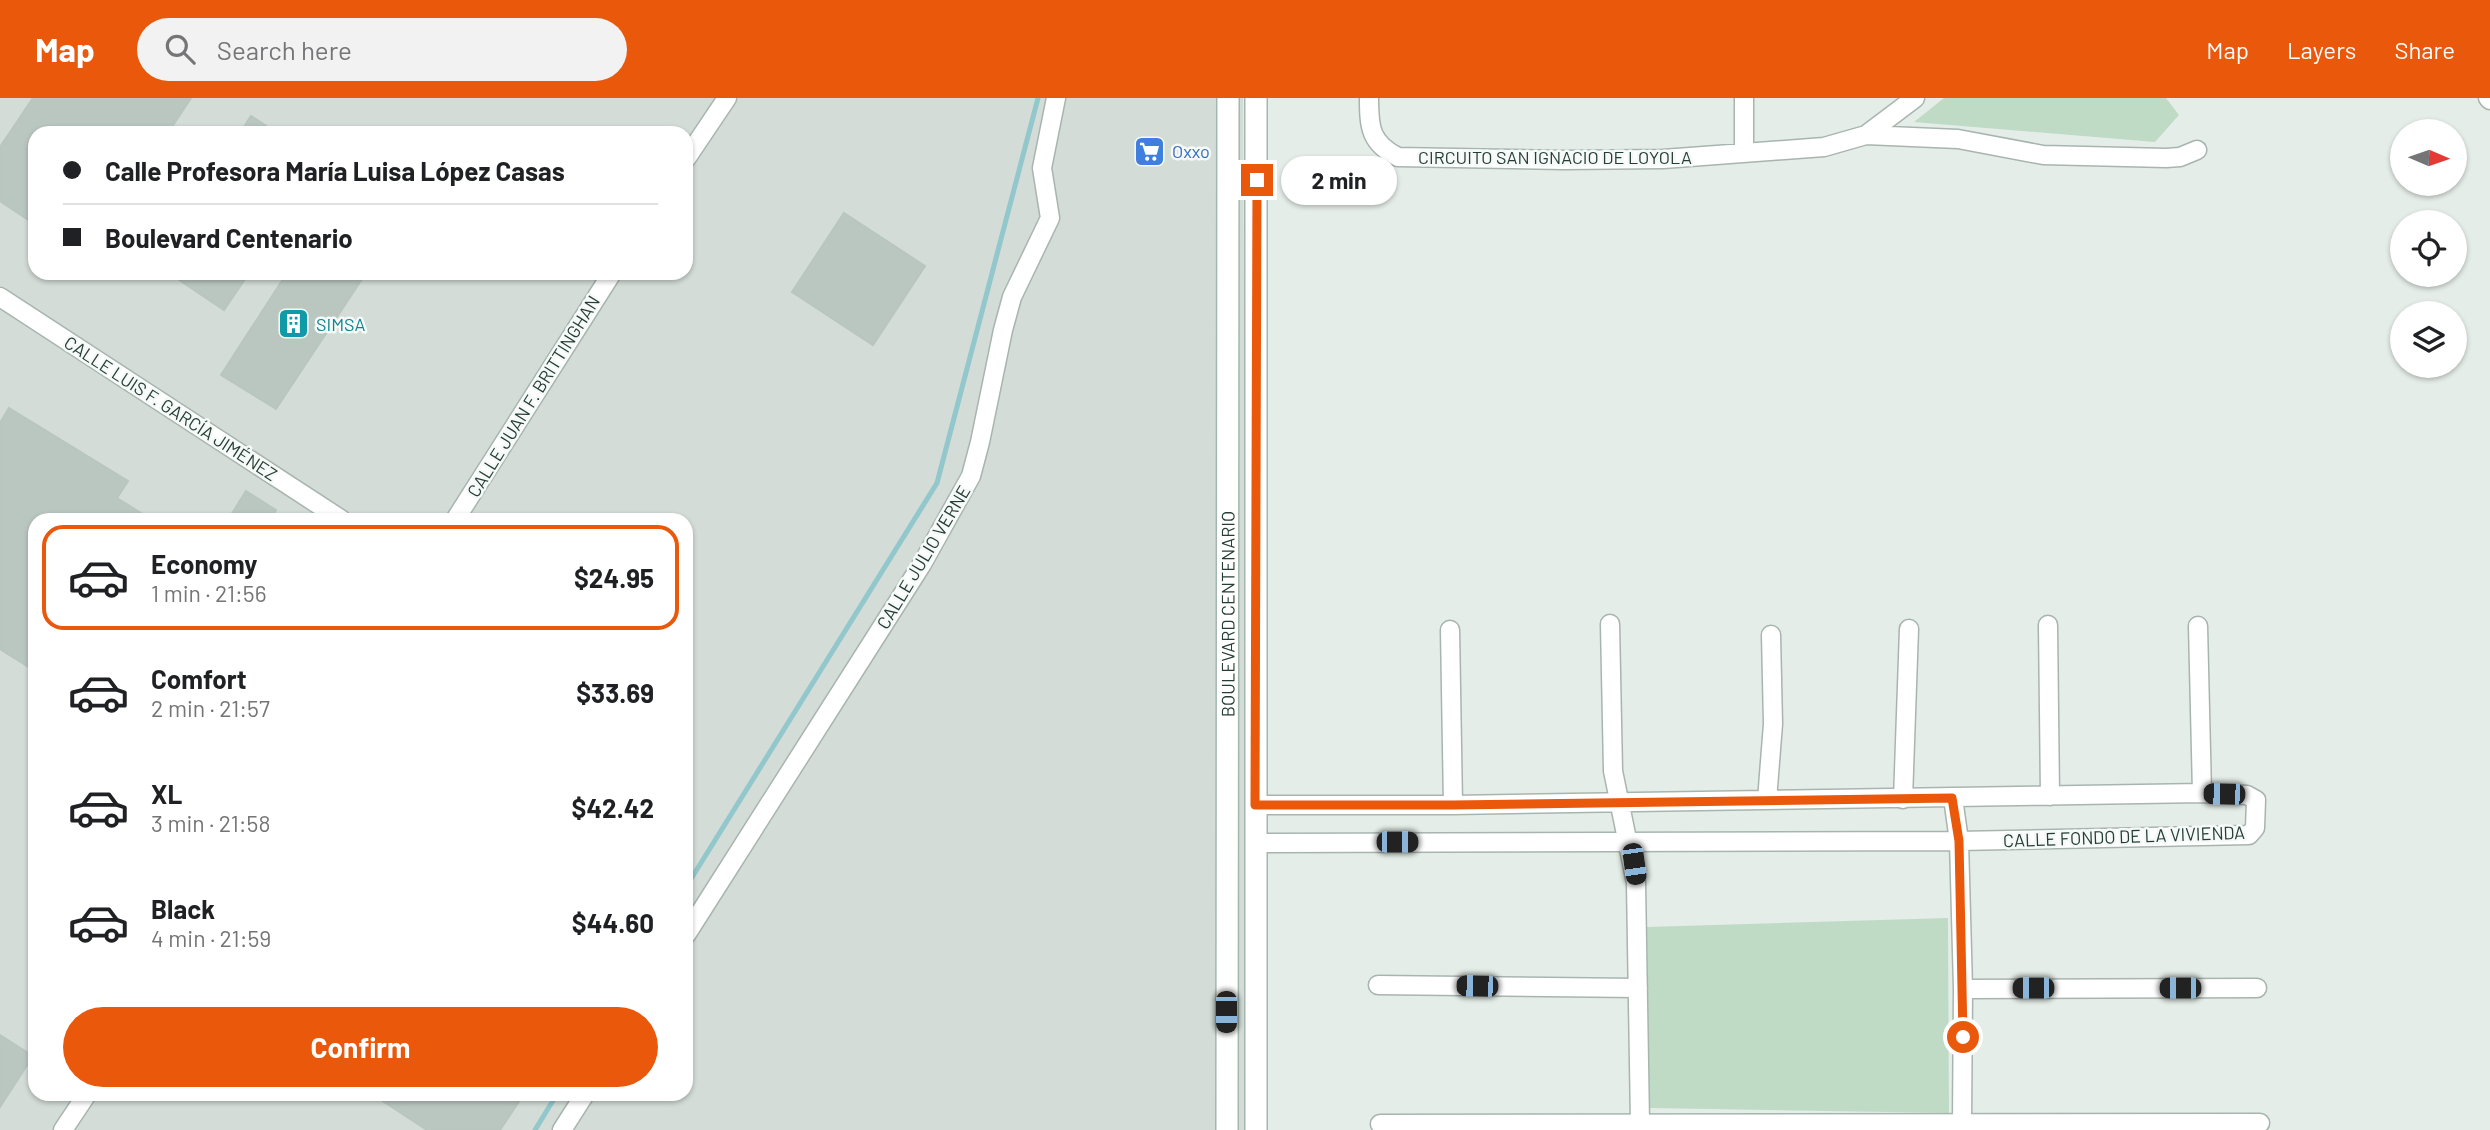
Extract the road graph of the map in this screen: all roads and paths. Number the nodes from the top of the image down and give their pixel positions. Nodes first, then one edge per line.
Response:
1 (727, 98) edge
2 (1056, 98) edge
3 (1228, 98) edge
4 (1256, 98) edge
5 (1369, 98) edge
6 (1744, 98) edge
7 (1914, 98) edge
8 (1866, 135) junction
9 (693, 149) edge
10 (2197, 149) dead end
11 (1744, 153) junction
12 (607, 280) edge
13 (0, 297) edge
14 (331, 513) edge
15 (459, 513) edge
16 (1227, 613) junction
17 (1256, 613) junction
18 (1610, 624) dead end
19 (2048, 625) dead end
20 (2198, 626) dead end
21 (1909, 629) dead end
22 (1450, 630) dead end
23 (1771, 635) dead end
24 (1227, 702) junction
25 (2202, 793) junction
26 (2050, 796) junction
27 (1952, 798) junction
28 (1903, 799) junction
29 (1767, 800) junction
30 (1620, 802) junction
31 (1255, 805) junction
32 (1453, 805) junction
33 (1959, 841) junction
34 (1628, 842) junction
35 (1255, 843) junction
36 (693, 924) edge
37 (1378, 985) dead end
38 (1638, 988) junction
39 (2257, 988) dead end
40 (1963, 989) junction
41 (82, 1101) edge
42 (581, 1101) edge
43 (1640, 1123) junction
44 (1962, 1123) junction
45 (2260, 1123) dead end
46 (1380, 1124) dead end
47 (1587, 1126) edge
48 (1738, 1126) edge
49 (1877, 1126) edge
50 (2011, 1126) edge
51 (1446, 1127) edge
52 (63, 1130) edge
53 (562, 1130) edge
54 (1227, 1130) edge
55 (1256, 1130) edge

1 - 9 street
2 - 36 street, CALLE JULIO VERNE
3 - 16 main road, BOULEVARD CENTENARIO
4 - 17 main road, BOULEVARD CENTENARIO
5 - 11 street, CIRCUITO SAN IGNACIO DE LOYOLA
6 - 11 street
7 - 8 street
8 - 10 street
8 - 11 street, CIRCUITO SAN IGNACIO DE LOYOLA
12 - 15 street, CALLE JUAN F. BRITTINGHAN
13 - 14 street, CALLE LUIS F. GARCÍA JIMÉNEZ
16 - 17 main road
16 - 24 main road, BOULEVARD CENTENARIO
17 - 31 main road, BOULEVARD CENTENARIO
18 - 30 street
19 - 26 street
20 - 25 street
21 - 28 street
22 - 32 street
23 - 29 street
24 - 35 main road
24 - 54 main road, BOULEVARD CENTENARIO
25 - 26 street, CALLE FONDO DE LA VIVIENDA
25 - 33 street, CALLE FONDO DE LA VIVIENDA
26 - 27 street, CALLE FONDO DE LA VIVIENDA
27 - 28 street, CALLE FONDO DE LA VIVIENDA
27 - 33 street
28 - 29 street, CALLE FONDO DE LA VIVIENDA
29 - 30 street, CALLE FONDO DE LA VIVIENDA
30 - 32 street, CALLE FONDO DE LA VIVIENDA
30 - 34 street
31 - 32 street, CALLE FONDO DE LA VIVIENDA
31 - 35 main road, BOULEVARD CENTENARIO
33 - 34 street, CALLE FONDO DE LA VIVIENDA
33 - 40 street
34 - 35 street, CALLE FONDO DE LA VIVIENDA
34 - 38 street
35 - 55 main road, BOULEVARD CENTENARIO
37 - 38 street
38 - 43 street
39 - 40 street
40 - 44 street
41 - 52 street
42 - 53 street
43 - 47 street
43 - 48 street
44 - 49 street
44 - 50 street
45 - 50 street
46 - 51 street
47 - 51 street
48 - 49 street

